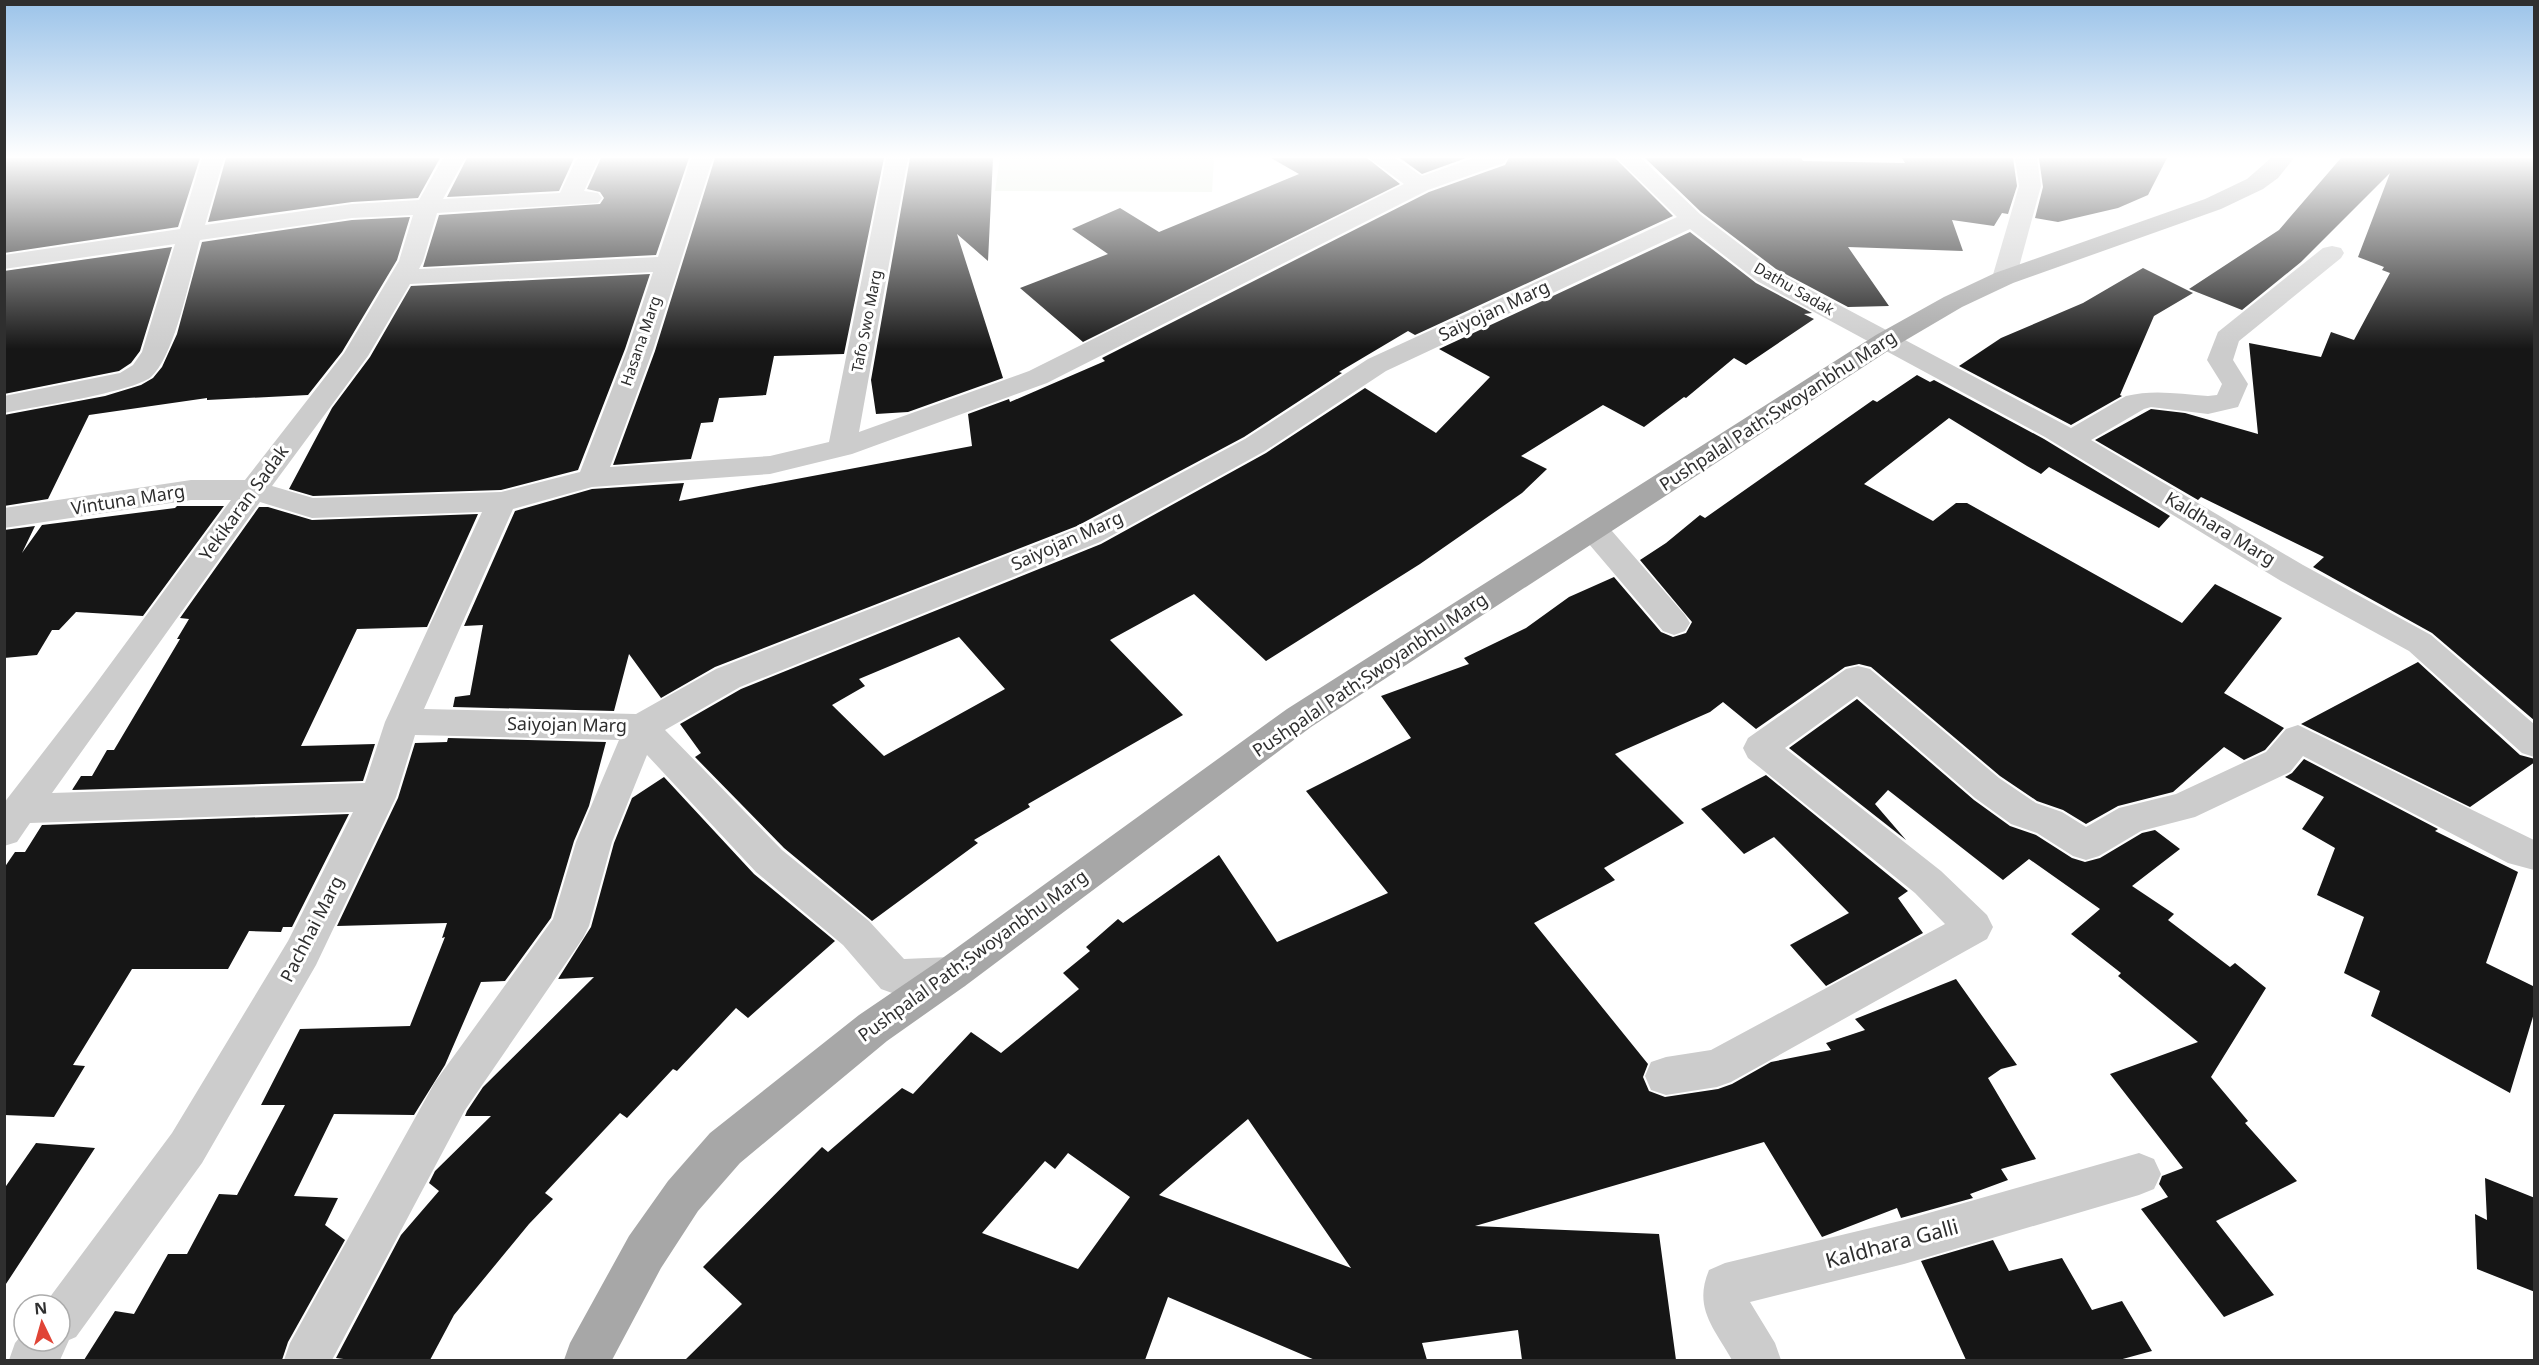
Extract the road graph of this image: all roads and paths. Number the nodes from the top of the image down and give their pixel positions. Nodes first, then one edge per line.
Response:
1 (196, 222) edge
2 (281, 222) edge
3 (423, 222) edge
4 (682, 222) edge
5 (885, 222) edge
6 (1345, 222) edge
7 (1686, 222) edge
8 (1696, 222) edge
9 (2020, 222) edge
10 (2163, 222) edge
11 (192, 235) junction
12 (2332, 253) dead end
13 (4, 262) edge
14 (668, 264) junction
15 (402, 276) junction
16 (2004, 278) junction
17 (1885, 341) junction
18 (4, 405) edge
19 (2071, 440) junction
20 (842, 448) junction
21 (592, 478) junction
22 (253, 490) junction
23 (501, 502) junction
24 (4, 518) edge
25 (1593, 530) junction
26 (1674, 623) dead end
27 (402, 722) junction
28 (641, 727) junction
29 (2535, 744) edge
30 (378, 797) junction
31 (12, 820) edge
32 (2535, 855) edge
33 (951, 974) junction
34 (1666, 1076) dead end
35 (2139, 1174) dead end
36 (72, 1305) edge
37 (307, 1360) edge
38 (587, 1360) edge
39 (1758, 1360) edge

1 - 11 street
2 - 11 street
3 - 15 street, Yekikaran Sadak
4 - 14 street, Hasana Marg
5 - 20 street, Tafo Swo Marg
6 - 20 street, Vintuna Marg
7 - 28 street, Saiyojan Marg
8 - 17 street, Dathu Sadak
9 - 16 street
10 - 16 main road, Pushpalal Path;Swoyanbhu Marg
11 - 13 street
11 - 18 street
12 - 19 street
14 - 15 street
14 - 21 street, Hasana Marg
15 - 22 street, Yekikaran Sadak
16 - 17 main road, Pushpalal Path;Swoyanbhu Marg
17 - 19 street, Kaldhara Marg
17 - 25 main road, Pushpalal Path;Swoyanbhu Marg
19 - 29 street, Kaldhara Marg
20 - 21 street, Vintuna Marg
21 - 23 street, Vintuna Marg
22 - 23 street, Vintuna Marg
22 - 24 street, Vintuna Marg
22 - 31 street, Yekikaran Sadak
23 - 27 street, Pachhai Marg
25 - 26 street
25 - 33 main road, Pushpalal Path;Swoyanbhu Marg
27 - 28 street, Saiyojan Marg
27 - 30 street, Pachhai Marg
28 - 33 street
28 - 37 street
30 - 31 street
30 - 36 street, Pachhai Marg
32 - 34 street
33 - 38 main road, Pushpalal Path;Swoyanbhu Marg
35 - 39 street, Kaldhara Galli

